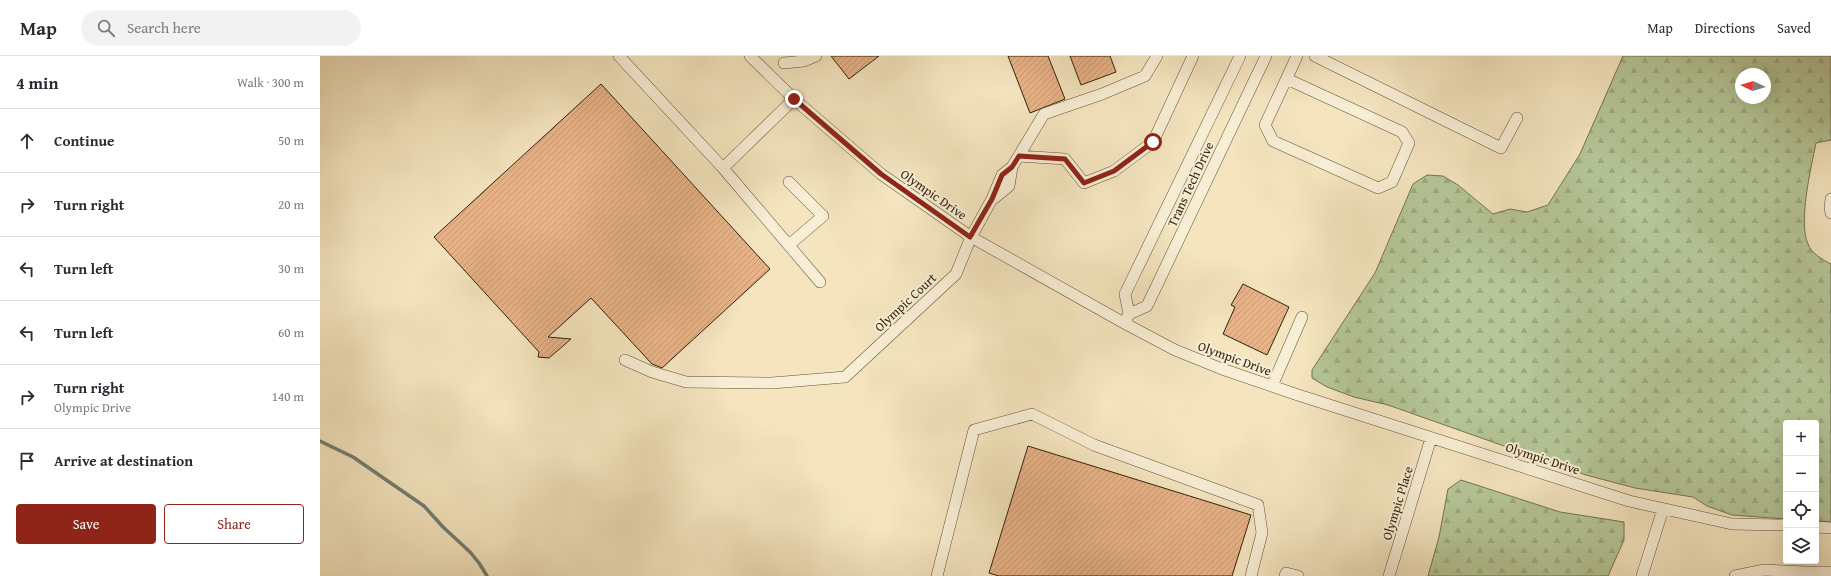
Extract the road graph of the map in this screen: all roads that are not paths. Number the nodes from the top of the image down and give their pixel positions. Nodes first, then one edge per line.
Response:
1 (619, 56) edge
2 (750, 56) edge
3 (816, 56) edge
4 (1157, 56) edge
5 (1193, 56) edge
6 (1240, 56) edge
7 (1266, 56) edge
8 (1297, 56) edge
9 (1315, 56) edge
10 (786, 60) edge
11 (771, 77) junction
12 (1287, 79) junction
13 (794, 99) junction
14 (1517, 118) dead end
15 (1019, 156) junction
16 (723, 168) junction
17 (789, 182) dead end
18 (1831, 199) edge
19 (1831, 213) edge
20 (970, 237) junction
21 (789, 245) junction
22 (820, 282) dead end
23 (1302, 317) dead end
24 (1126, 319) junction
25 (625, 360) dead end
26 (1272, 386) junction
27 (1432, 438) junction
28 (1663, 509) junction
29 (1783, 525) edge
30 (1819, 527) edge
31 (1831, 528) edge
32 (1831, 572) edge
33 (1805, 574) edge
34 (937, 576) edge
35 (1251, 576) edge
36 (1285, 576) edge
37 (1298, 576) edge
38 (1388, 576) edge
39 (1642, 576) edge
40 (1735, 576) edge

1 - 16 street
2 - 11 street, Olympic Drive
3 - 10 street
4 - 15 street
5 - 15 street
6 - 24 street, Trans Tech Drive
7 - 24 street, Trans Tech Drive
8 - 12 street
9 - 14 street
10 - 11 street
11 - 13 street, Olympic Drive
12 - 12 street
13 - 16 street
13 - 20 street, Olympic Drive
15 - 20 street, Olympic Court
16 - 21 street
17 - 21 street
18 - 19 street
20 - 24 street, Olympic Drive
20 - 25 street, Olympic Court
21 - 22 street
23 - 26 street
24 - 26 street, Olympic Drive
26 - 27 street, Olympic Drive
27 - 28 street, Olympic Drive
27 - 38 street, Olympic Place
28 - 29 street, Olympic Drive
28 - 39 street
30 - 31 street
32 - 33 street
33 - 40 street
34 - 35 street
36 - 37 street

